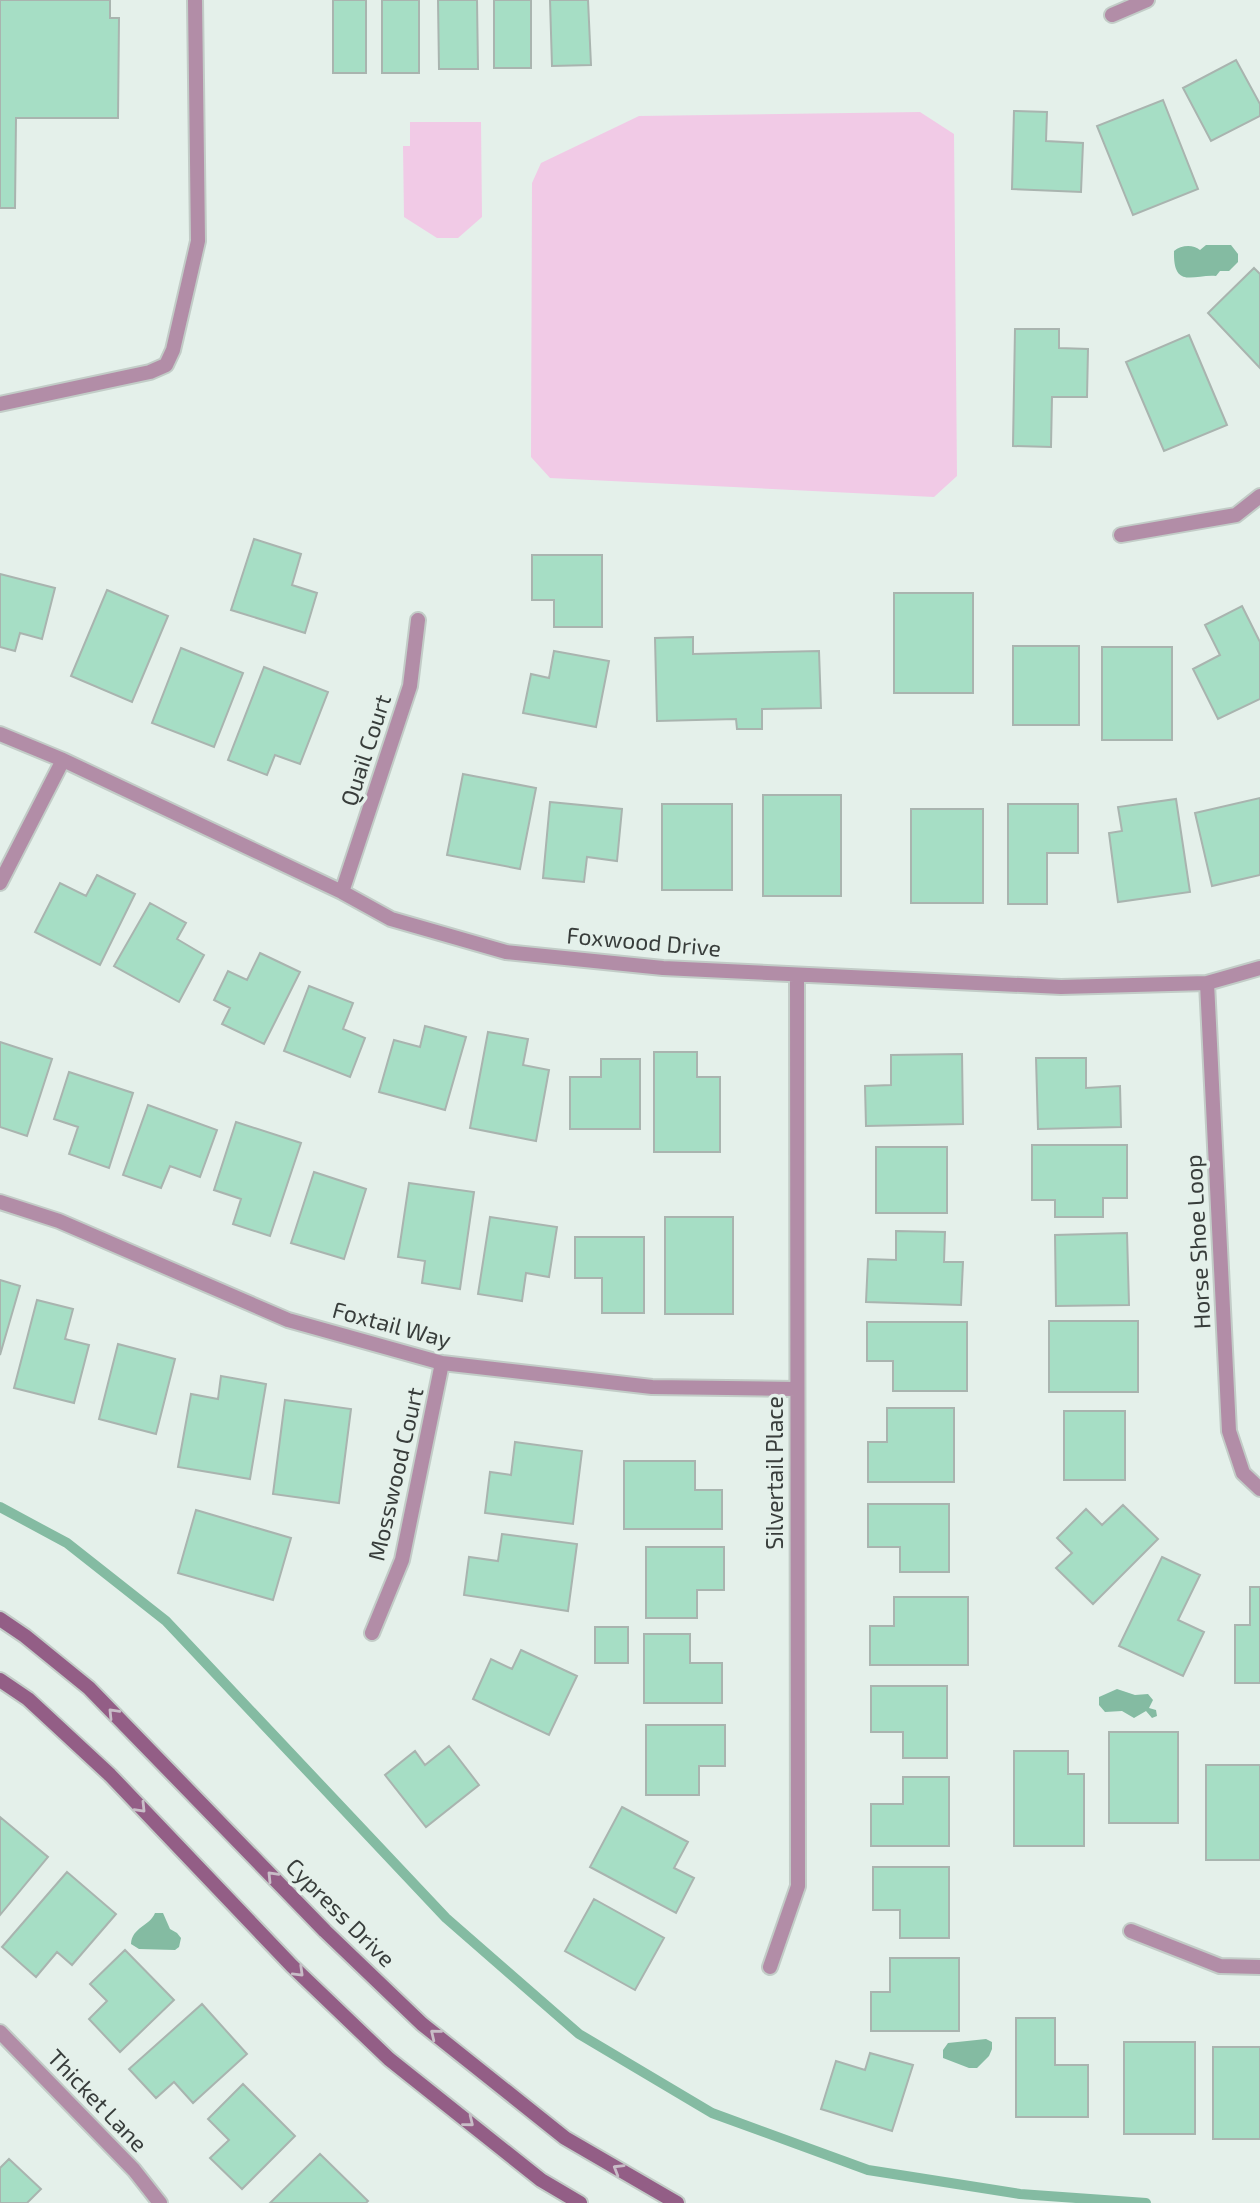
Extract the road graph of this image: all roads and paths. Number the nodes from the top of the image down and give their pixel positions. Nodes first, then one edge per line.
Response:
1 (195, 0) edge
2 (1147, 0) edge
3 (1112, 15) dead end
4 (0, 404) edge
5 (1260, 496) edge
6 (1121, 535) dead end
7 (418, 620) dead end
8 (0, 734) edge
9 (63, 760) junction
10 (0, 883) edge
11 (342, 892) junction
12 (1260, 968) edge
13 (797, 975) junction
14 (1207, 983) junction
15 (0, 1202) edge
16 (442, 1363) junction
17 (796, 1390) junction
18 (1260, 1489) edge
19 (0, 1619) edge
20 (372, 1633) dead end
21 (0, 1680) edge
22 (1131, 1931) dead end
23 (770, 1967) dead end
24 (1260, 1967) edge
25 (0, 2032) edge
26 (160, 2203) edge
27 (580, 2203) edge
28 (677, 2203) edge

1 - 4 street
2 - 3 street
5 - 6 street
7 - 11 street, Quail Court
8 - 9 street, Foxwood Drive
9 - 10 street
9 - 11 street, Foxwood Drive
11 - 13 street, Foxwood Drive
12 - 14 street, Foxwood Drive
13 - 14 street, Foxwood Drive
13 - 17 street, Silvertail Place
14 - 18 street, Horse Shoe Loop
15 - 16 street, Foxtail Way
16 - 17 street, Foxtail Way
16 - 20 street, Mosswood Court
17 - 23 street, Silvertail Place
28 -> 19 street, Cypress Drive
21 -> 27 street
22 - 24 street
25 - 26 street, Thicket Lane

